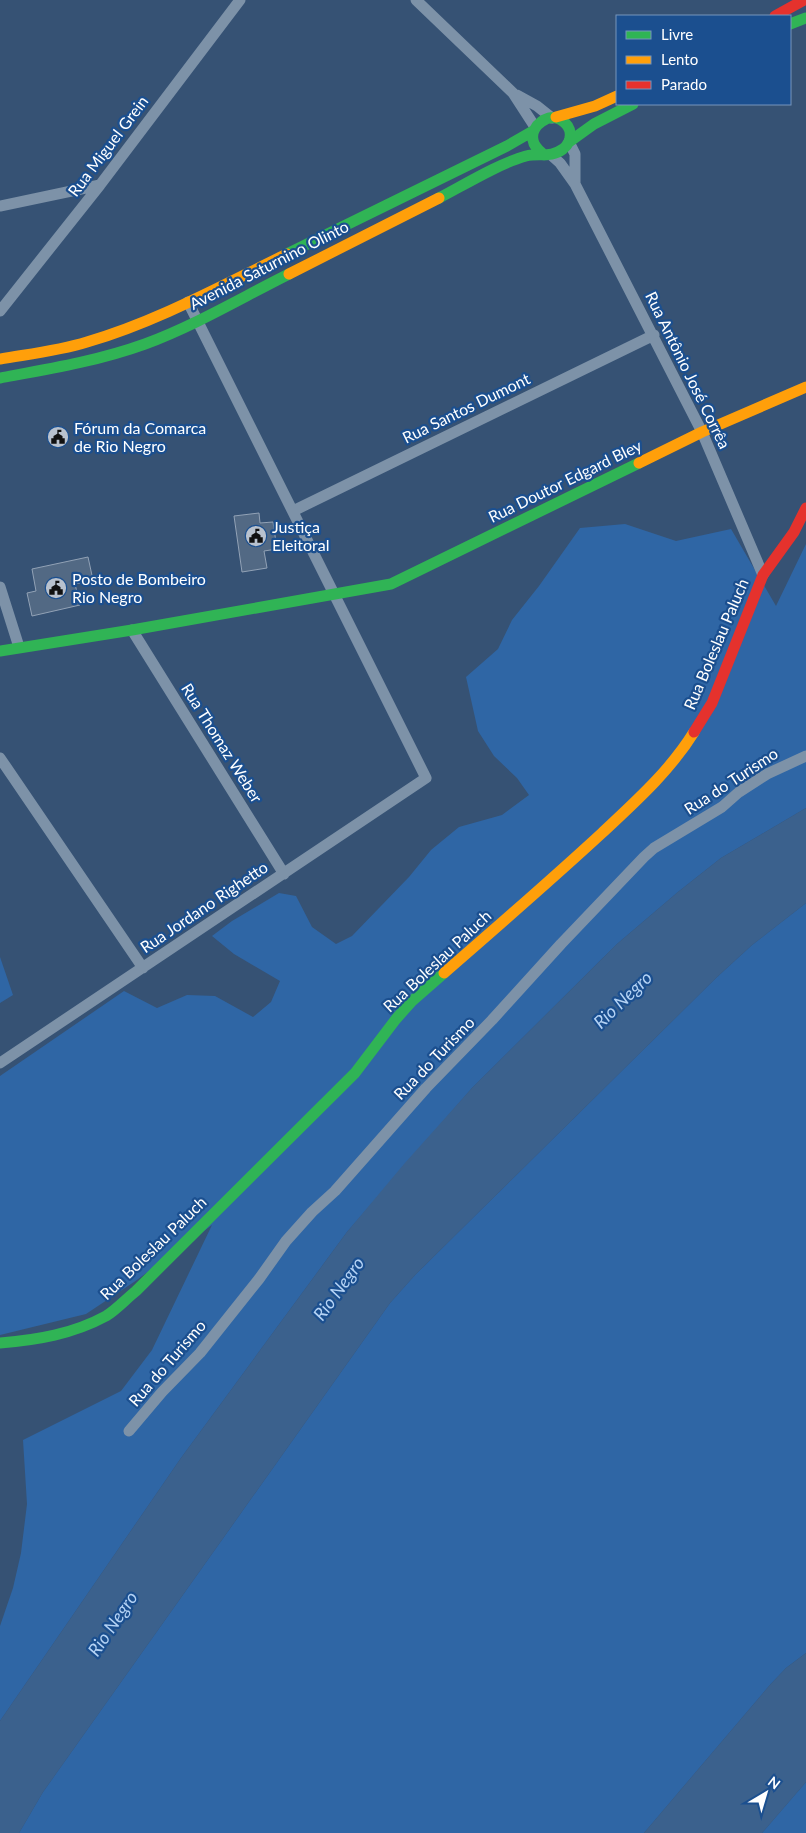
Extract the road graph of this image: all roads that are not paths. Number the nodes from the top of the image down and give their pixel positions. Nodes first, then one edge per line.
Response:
1 (240, 0) edge
2 (416, 0) edge
3 (804, 0) edge
4 (777, 15) edge
5 (806, 18) edge
6 (791, 24) edge
7 (513, 93) junction
8 (616, 96) edge
9 (605, 102) junction
10 (631, 105) edge
11 (611, 115) junction
12 (554, 117) junction
13 (534, 129) junction
14 (569, 142) junction
15 (548, 155) junction
16 (575, 184) junction
17 (100, 185) junction
18 (0, 206) edge
19 (188, 302) junction
20 (0, 311) edge
21 (198, 320) junction
22 (654, 335) junction
23 (0, 359) edge
24 (0, 378) edge
25 (806, 387) edge
26 (702, 432) junction
27 (806, 508) edge
28 (293, 511) junction
29 (806, 527) edge
30 (794, 532) junction
31 (764, 575) junction
32 (0, 587) edge
33 (336, 595) junction
34 (132, 630) junction
35 (19, 647) junction
36 (0, 650) edge
37 (806, 756) edge
38 (0, 758) edge
39 (284, 874) junction
40 (143, 968) junction
41 (0, 1063) edge
42 (0, 1343) edge
43 (129, 1431) dead end

1 - 17 street, Rua Miguel Grein
2 - 7 street
3 - 4 street
5 - 6 street
7 - 12 street
7 - 13 street
8 - 9 street
9 - 11 street
9 - 12 street
10 - 11 street
11 - 14 street
12 - 13 street
12 - 14 street
13 - 15 street
13 - 19 street, Avenida Saturnino Olinto
14 - 15 street
14 - 16 street, Rua Antônio José Corrêa
15 - 16 street, Rua Antônio José Corrêa
15 - 21 street, Avenida Saturnino Olinto
16 - 22 street, Rua Antônio José Corrêa
17 - 18 street
17 - 20 street, Rua Miguel Grein
19 - 21 street
19 - 23 street, Avenida Saturnino Olinto
21 - 24 street, Avenida Saturnino Olinto
21 - 28 street
22 - 26 street, Rua Antônio José Corrêa
22 - 28 street, Rua Santos Dumont
25 - 26 street, Rua Doutor Edgard Bley
26 - 31 street, Rua Antônio José Corrêa
26 - 33 street, Rua Doutor Edgard Bley
27 - 30 street, Rua Boleslau Paluch
28 - 33 street
29 - 30 street
30 - 31 street, Rua Boleslau Paluch
31 - 42 street, Rua Boleslau Paluch
32 - 35 street
33 - 34 street, Rua Doutor Edgard Bley
33 - 39 street, Rua Jordano Righetto
34 - 35 street, Rua Doutor Edgard Bley
34 - 39 street, Rua Thomaz Weber
35 - 36 street, Rua Doutor Edgard Bley
37 - 43 street, Rua do Turismo
38 - 40 street
39 - 40 street, Rua Jordano Righetto
40 - 41 street, Rua Jordano Righetto

